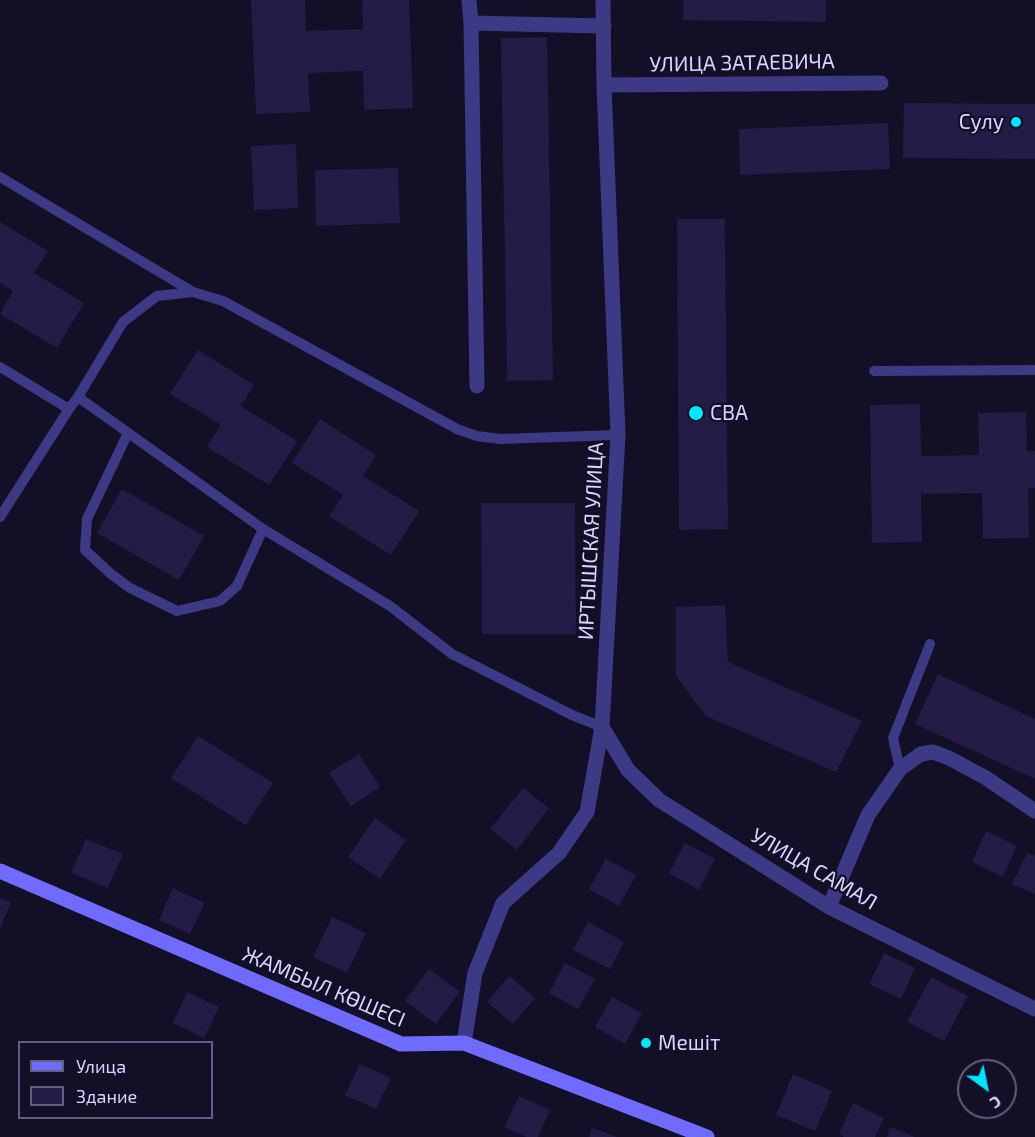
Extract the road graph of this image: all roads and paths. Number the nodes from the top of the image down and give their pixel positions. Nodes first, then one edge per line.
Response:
1 (469, 0) edge
2 (603, 0) edge
3 (471, 23) junction
4 (604, 26) junction
5 (881, 83) dead end
6 (604, 85) junction
7 (0, 177) edge
8 (193, 292) junction
9 (0, 367) edge
10 (1035, 370) edge
11 (874, 371) dead end
12 (477, 386) dead end
13 (78, 397) junction
14 (69, 409) junction
15 (128, 433) junction
16 (618, 435) junction
17 (0, 517) edge
18 (263, 529) junction
19 (930, 644) dead end
20 (602, 727) junction
21 (900, 769) junction
22 (1035, 811) edge
23 (0, 871) edge
24 (829, 907) junction
25 (1035, 1008) edge
26 (464, 1043) junction
27 (707, 1137) edge

1 - 3 street
2 - 4 street, ИРТЫШСКАЯ УЛИЦА
3 - 4 street
3 - 12 street
4 - 6 street, ИРТЫШСКАЯ УЛИЦА
5 - 6 street, УЛИЦА ЗАТАЕВИЧА
6 - 16 street, ИРТЫШСКАЯ УЛИЦА
7 - 8 lane
8 - 13 lane
8 - 16 lane
9 - 14 lane
10 - 11 lane
13 - 14 lane
13 - 15 lane
14 - 17 lane
15 - 18 lane
15 - 18 lane
16 - 20 street, ИРТЫШСКАЯ УЛИЦА
18 - 20 lane
19 - 21 lane
20 - 24 street, УЛИЦА САМАЛ
20 - 26 street, ИРТЫШСКАЯ УЛИЦА
21 - 22 street
21 - 24 street
23 - 26 street, ЖАМБЫЛ КӨШЕСІ
24 - 25 street, УЛИЦА САМАЛ
26 - 27 street, ЖАМБЫЛ КӨШЕСІ

